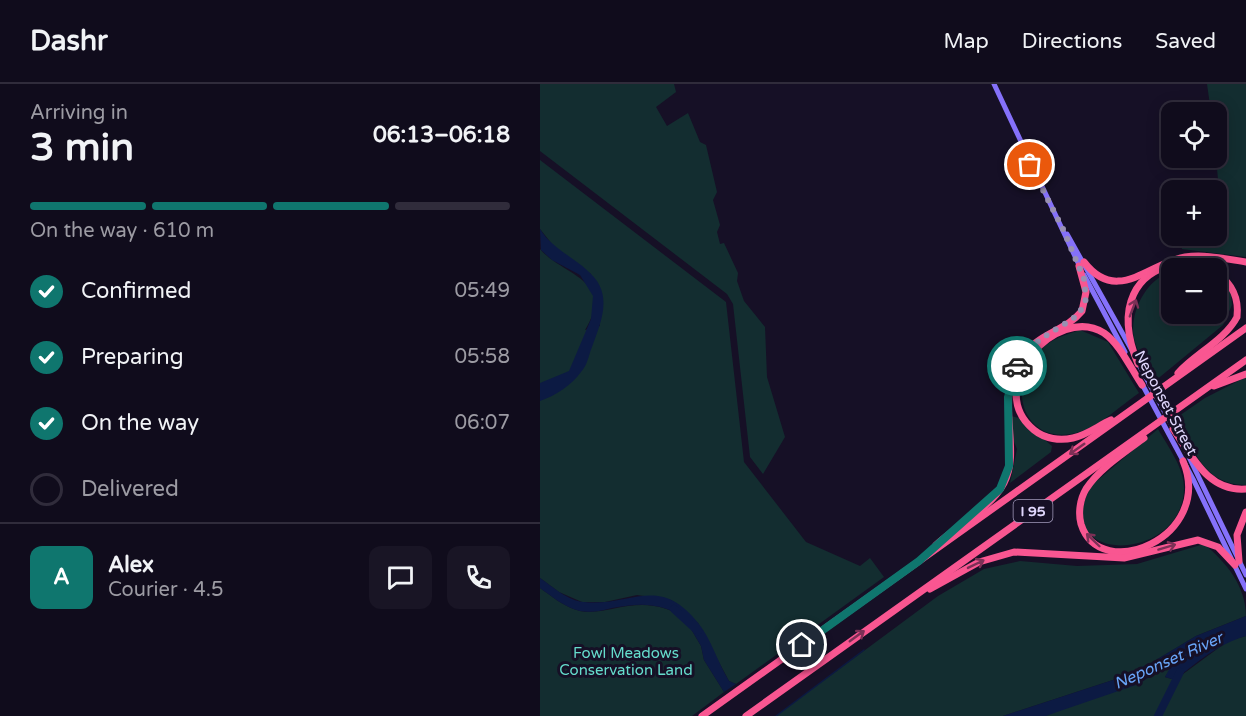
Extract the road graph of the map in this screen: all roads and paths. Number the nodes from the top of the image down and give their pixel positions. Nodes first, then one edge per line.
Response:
1 (994, 84) edge
2 (1246, 262) edge
3 (1082, 264) junction
4 (1229, 272) dead end
5 (1236, 281) dead end
6 (1246, 328) edge
7 (1246, 360) edge
8 (1138, 364) junction
9 (1246, 374) edge
10 (1145, 383) junction
11 (1168, 384) junction
12 (1201, 392) junction
13 (1124, 415) junction
14 (1159, 422) junction
15 (1171, 431) junction
16 (1183, 461) junction
17 (1246, 489) edge
18 (1246, 512) edge
19 (919, 561) junction
20 (1237, 563) junction
21 (1246, 575) edge
22 (1246, 589) edge
23 (906, 601) junction
24 (702, 716) edge
25 (746, 716) edge

1 - 3 main road, Neponset Street
2 - 3 highway
3 - 8 main road, Neponset Street
3 - 10 main road, Neponset Street
3 - 19 highway
8 -> 4 highway
5 - 11 highway
6 - 11 highway, I 95
7 - 12 highway, I 95
8 - 10 main road, Neponset Street
9 - 12 highway
10 - 13 highway
10 - 15 main road, Neponset Street
11 - 13 highway, I 95
12 - 14 highway, I 95
13 -> 19 highway, I 95
16 -> 14 highway
14 - 23 highway, I 95
15 - 16 main road, Neponset Street
15 - 17 highway
15 - 20 main road, Neponset Street
16 - 20 main road, Neponset Street
18 - 20 highway
19 - 24 highway, I 95
20 - 21 main road, Neponset Street
20 - 22 main road, Neponset Street
23 -> 20 highway
25 -> 23 highway, I 95

